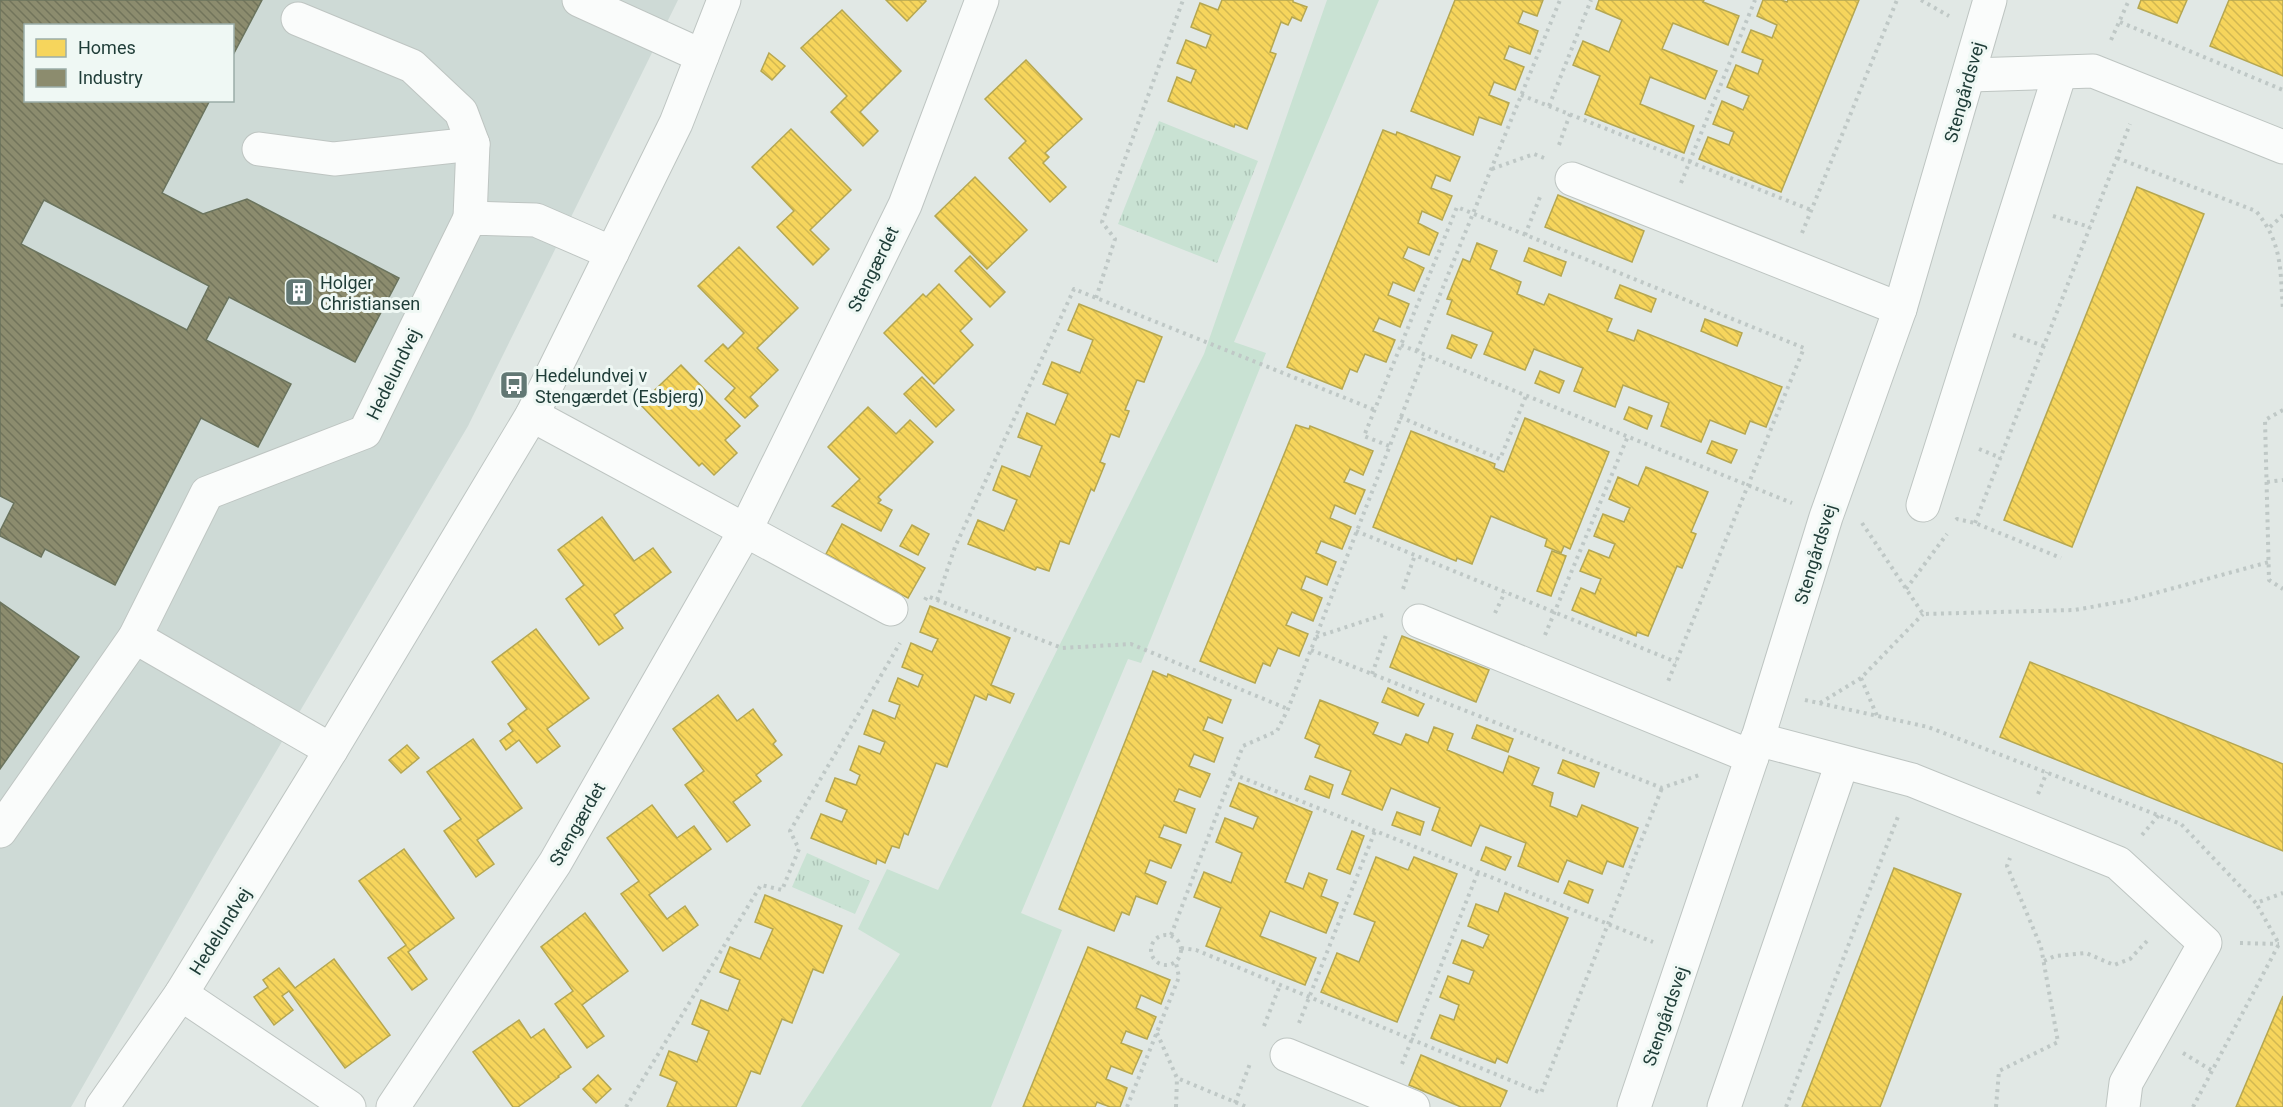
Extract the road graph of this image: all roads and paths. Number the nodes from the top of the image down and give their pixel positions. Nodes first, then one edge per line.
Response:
1 (578, 0) edge
2 (724, 0) edge
3 (982, 0) edge
4 (1183, 0) edge
5 (1560, 0) edge
6 (1591, 0) edge
7 (1755, 0) edge
8 (1897, 0) edge
9 (1990, 0) edge
10 (2129, 0) edge
11 (298, 20) dead end
12 (2120, 22) junction
13 (702, 56) junction
14 (2092, 71) junction
15 (2060, 73) junction
16 (1970, 75) junction
17 (2283, 90) edge
18 (2142, 92) junction
19 (1521, 95) junction
20 (1549, 106) junction
21 (473, 144) junction
22 (2283, 147) edge
23 (259, 149) dead end
24 (2117, 158) junction
25 (1689, 162) junction
26 (1491, 169) junction
27 (1572, 179) joint
28 (1811, 210) junction
29 (1473, 214) junction
30 (2283, 215) edge
31 (1667, 217) junction
32 (470, 218) junction
33 (2270, 227) junction
34 (612, 253) junction
35 (1789, 264) junction
36 (1096, 298) junction
37 (1900, 309) junction
38 (2283, 310) edge
39 (1401, 345) junction
40 (1417, 351) junction
41 (1425, 355) junction
42 (1526, 396) junction
43 (1375, 410) junction
44 (2283, 410) edge
45 (532, 416) junction
46 (1400, 417) junction
47 (1628, 436) junction
48 (1389, 446) junction
49 (2283, 480) edge
50 (2267, 482) junction
51 (1748, 484) junction
52 (1837, 486) junction
53 (1923, 505) dead end
54 (1826, 517) junction
55 (1975, 523) junction
56 (746, 531) junction
57 (1356, 531) junction
58 (2061, 558) dead end
59 (2269, 562) junction
60 (1906, 589) junction
61 (2283, 589) edge
62 (937, 600) junction
63 (922, 604) dead end
64 (891, 609) dead end
65 (1554, 612) junction
66 (1923, 614) junction
67 (1419, 621) joint
68 (135, 637) junction
69 (1316, 637) junction
70 (902, 640) dead end
71 (1311, 650) junction
72 (1676, 662) junction
73 (1531, 668) junction
74 (1861, 678) junction
75 (1772, 693) junction
76 (1819, 703) junction
77 (1288, 709) junction
78 (1877, 716) junction
79 (1653, 718) junction
80 (1754, 748) junction
81 (331, 750) junction
82 (1842, 763) junction
83 (2046, 772) junction
84 (1233, 774) junction
85 (1912, 780) junction
86 (1662, 788) junction
87 (2025, 826) junction
88 (0, 831) edge
89 (1375, 831) junction
90 (1479, 872) junction
91 (2283, 893) edge
92 (2256, 903) junction
93 (1607, 924) junction
94 (1171, 935) junction
95 (1181, 948) junction
96 (1685, 955) junction
97 (1176, 963) junction
98 (180, 994) junction
99 (1309, 997) junction
100 (1157, 1032) junction
101 (1412, 1040) junction
102 (1287, 1055) joint
103 (1177, 1078) junction
104 (1401, 1102) edge
105 (102, 1107) edge
106 (349, 1107) edge
107 (393, 1107) edge
108 (626, 1107) edge
109 (1127, 1107) edge
110 (1176, 1107) edge
111 (1247, 1107) edge
112 (1634, 1107) edge
113 (1724, 1107) edge
114 (1786, 1107) edge
115 (1996, 1107) edge
116 (2123, 1107) edge
117 (2193, 1107) edge

1 - 13 street
2 - 13 street, Hedelundvej
3 - 56 street, Stengærdet
4 - 36 path
5 - 19 path
6 - 20 path
7 - 25 path
8 - 28 path
9 - 16 street, Stengårdsvej
10 - 12 path
11 - 21 street
12 - 14 path
12 - 17 path
13 - 34 street, Hedelundvej
14 - 15 street
14 - 18 street
15 - 16 street
15 - 53 street
16 - 37 street, Stengårdsvej
18 - 22 street
18 - 24 path
19 - 20 path
19 - 26 path
20 - 25 path
21 - 23 street
21 - 32 street
24 - 33 path
24 - 55 path
25 - 28 path
25 - 31 path
26 - 27 path
26 - 29 path
27 - 31 street
28 - 35 path
29 - 39 path
29 - 40 path
29 - 51 path
30 - 33 path
31 - 35 street
32 - 34 street
32 - 68 street, Hedelundvej
33 - 38 path
34 - 45 street, Hedelundvej
35 - 37 street
36 - 43 path
36 - 62 path
37 - 52 street, Stengårdsvej
39 - 40 path
39 - 43 path
40 - 41 path
41 - 42 path
41 - 46 path
42 - 46 path
42 - 47 path
43 - 48 path
44 - 50 path
45 - 56 street
45 - 81 street, Hedelundvej
46 - 48 path
47 - 51 path
47 - 65 path
48 - 57 path
49 - 50 path
50 - 59 path
51 - 54 path
51 - 72 path
52 - 54 street, Stengårdsvej
52 - 60 path
54 - 75 street, Stengårdsvej
55 - 58 path
55 - 60 path
56 - 64 street
56 - 107 street, Stengærdet
57 - 65 path
57 - 69 path
59 - 61 path
59 - 66 path
60 - 66 path
62 - 63 path
62 - 77 path
65 - 72 path
65 - 73 path
66 - 74 path
67 - 69 path
67 - 73 street
68 - 81 street
68 - 88 street, Hedelundvej
69 - 71 path
70 - 108 path
71 - 77 path
71 - 86 path
72 - 79 path
73 - 79 street
74 - 76 path
74 - 78 path
75 - 76 path
75 - 80 street, Stengårdsvej
76 - 78 path
77 - 84 path
78 - 83 path
79 - 80 street
80 - 82 street
80 - 86 path
80 - 96 street, Stengårdsvej
81 - 98 street, Hedelundvej
82 - 85 street
82 - 113 street
83 - 87 path
83 - 92 path
84 - 89 path
84 - 94 path
85 - 87 street
85 - 114 path
86 - 93 path
87 - 115 path
87 - 116 street
89 - 90 path
89 - 99 path
90 - 93 path
90 - 101 path
91 - 92 path
92 - 117 path
93 - 96 path
93 - 101 path
94 - 95 path
94 - 97 path
95 - 97 path
95 - 99 path
96 - 112 street, Stengårdsvej
97 - 100 path
98 - 105 street, Hedelundvej
98 - 106 street
99 - 101 path
99 - 102 path
100 - 103 path
100 - 109 path
101 - 104 path
102 - 104 street
103 - 110 path
103 - 111 path

